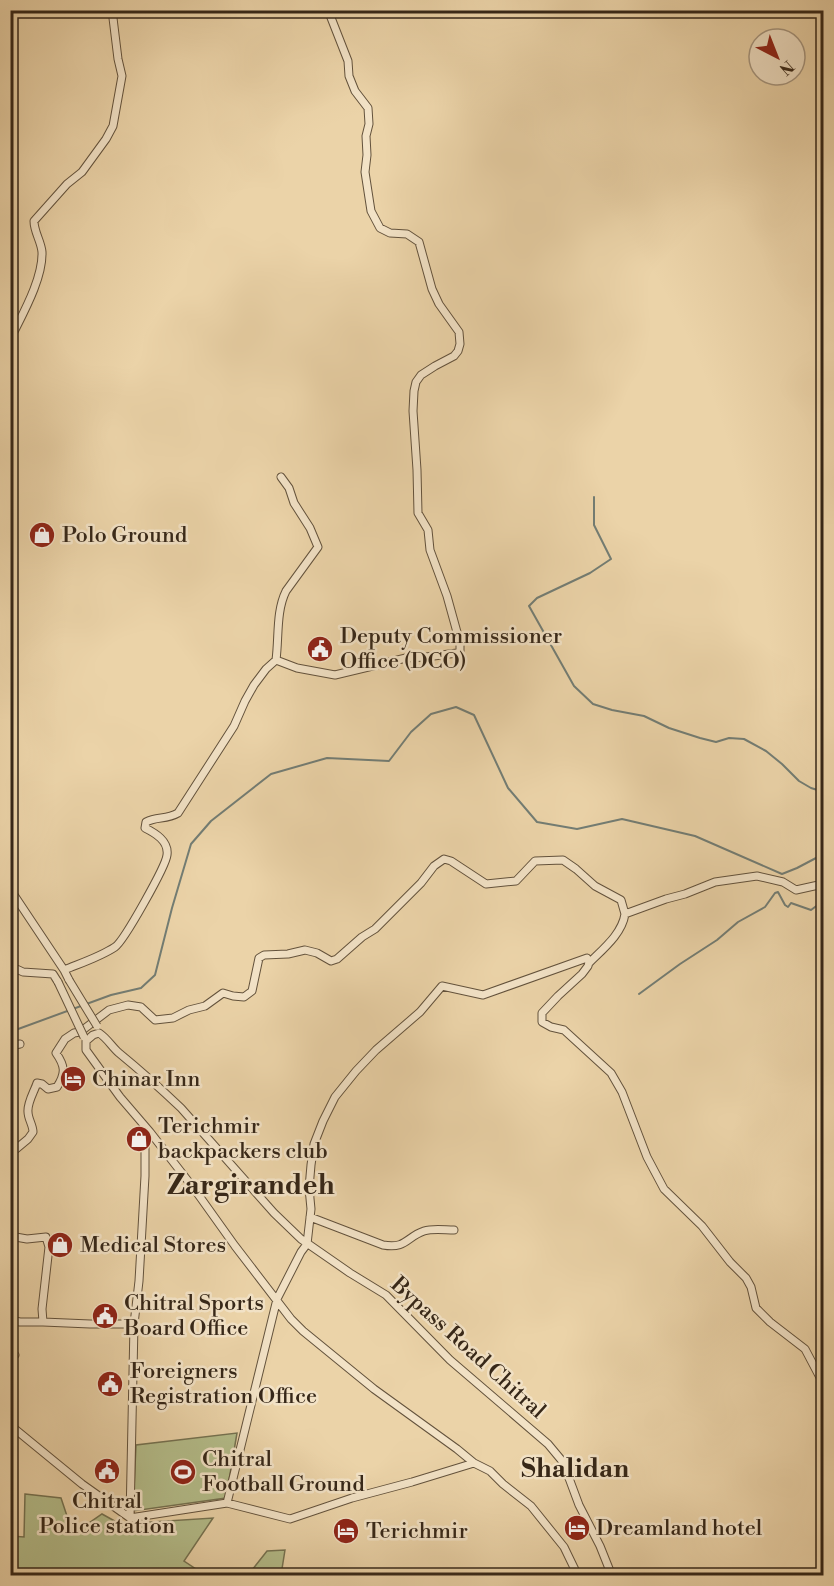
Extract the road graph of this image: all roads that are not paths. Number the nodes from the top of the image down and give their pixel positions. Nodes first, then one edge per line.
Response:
1 (112, 10) edge
2 (328, 10) edge
3 (10, 340) edge
4 (281, 477) dead end
5 (276, 660) junction
6 (823, 884) edge
7 (10, 889) edge
8 (625, 914) junction
9 (589, 963) junction
10 (10, 966) edge
11 (64, 970) junction
12 (98, 1029) junction
13 (85, 1039) junction
14 (20, 1044) dead end
15 (10, 1047) edge
16 (150, 1132) junction
17 (10, 1154) edge
18 (310, 1217) junction
19 (454, 1230) dead end
20 (10, 1236) edge
21 (307, 1244) junction
22 (277, 1299) junction
23 (10, 1320) edge
24 (44, 1322) junction
25 (134, 1324) junction
26 (10, 1353) edge
27 (10, 1358) edge
28 (824, 1385) edge
29 (10, 1425) edge
30 (474, 1463) junction
31 (227, 1503) junction
32 (129, 1518) junction
33 (578, 1575) edge
34 (612, 1575) edge

1 - 3 street
2 - 5 street
4 - 5 street
5 - 11 street
6 - 8 street
7 - 11 street, Bypass Road Chitral
8 - 9 street
8 - 17 street
9 - 18 street
9 - 28 street
10 - 13 street, bridge
11 - 12 street, Bypass Road Chitral, bridge
12 - 13 street
12 - 21 street, Bypass Road Chitral
13 - 16 street
14 - 15 street
16 - 22 street
16 - 25 street
18 - 19 street
18 - 21 street
20 - 24 street
21 - 22 street
21 - 34 street, Bypass Road Chitral
22 - 30 street
22 - 31 street
23 - 24 street
24 - 25 street
25 - 32 street
26 - 27 street
29 - 32 street
30 - 31 street
30 - 33 street
31 - 32 street

